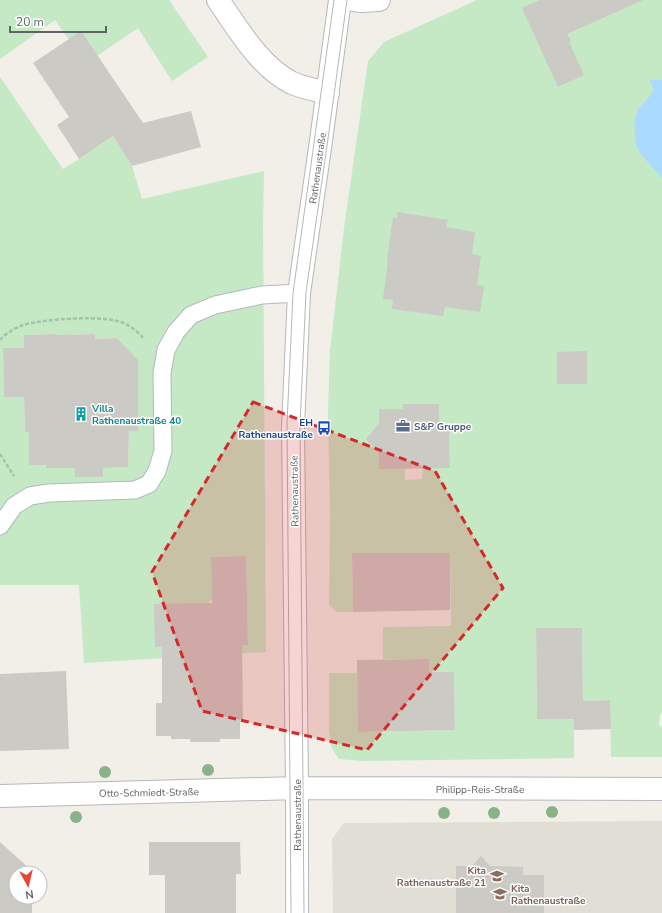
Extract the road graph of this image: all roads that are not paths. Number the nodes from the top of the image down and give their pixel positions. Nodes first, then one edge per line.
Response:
1 (218, 0) edge
2 (340, 0) edge
3 (353, 0) edge
4 (379, 0) edge
5 (328, 93) junction
6 (299, 292) junction
7 (0, 526) edge
8 (297, 788) junction
9 (662, 789) edge
10 (0, 796) edge
11 (297, 913) edge

1 - 5 street
2 - 5 street, Rathenaustraße
3 - 4 street
5 - 6 street, Rathenaustraße
6 - 7 lane
6 - 8 street, Rathenaustraße
8 - 9 street, Philipp-Reis-Straße
8 - 10 street, Otto-Schmiedt-Straße
8 - 11 street, Rathenaustraße

